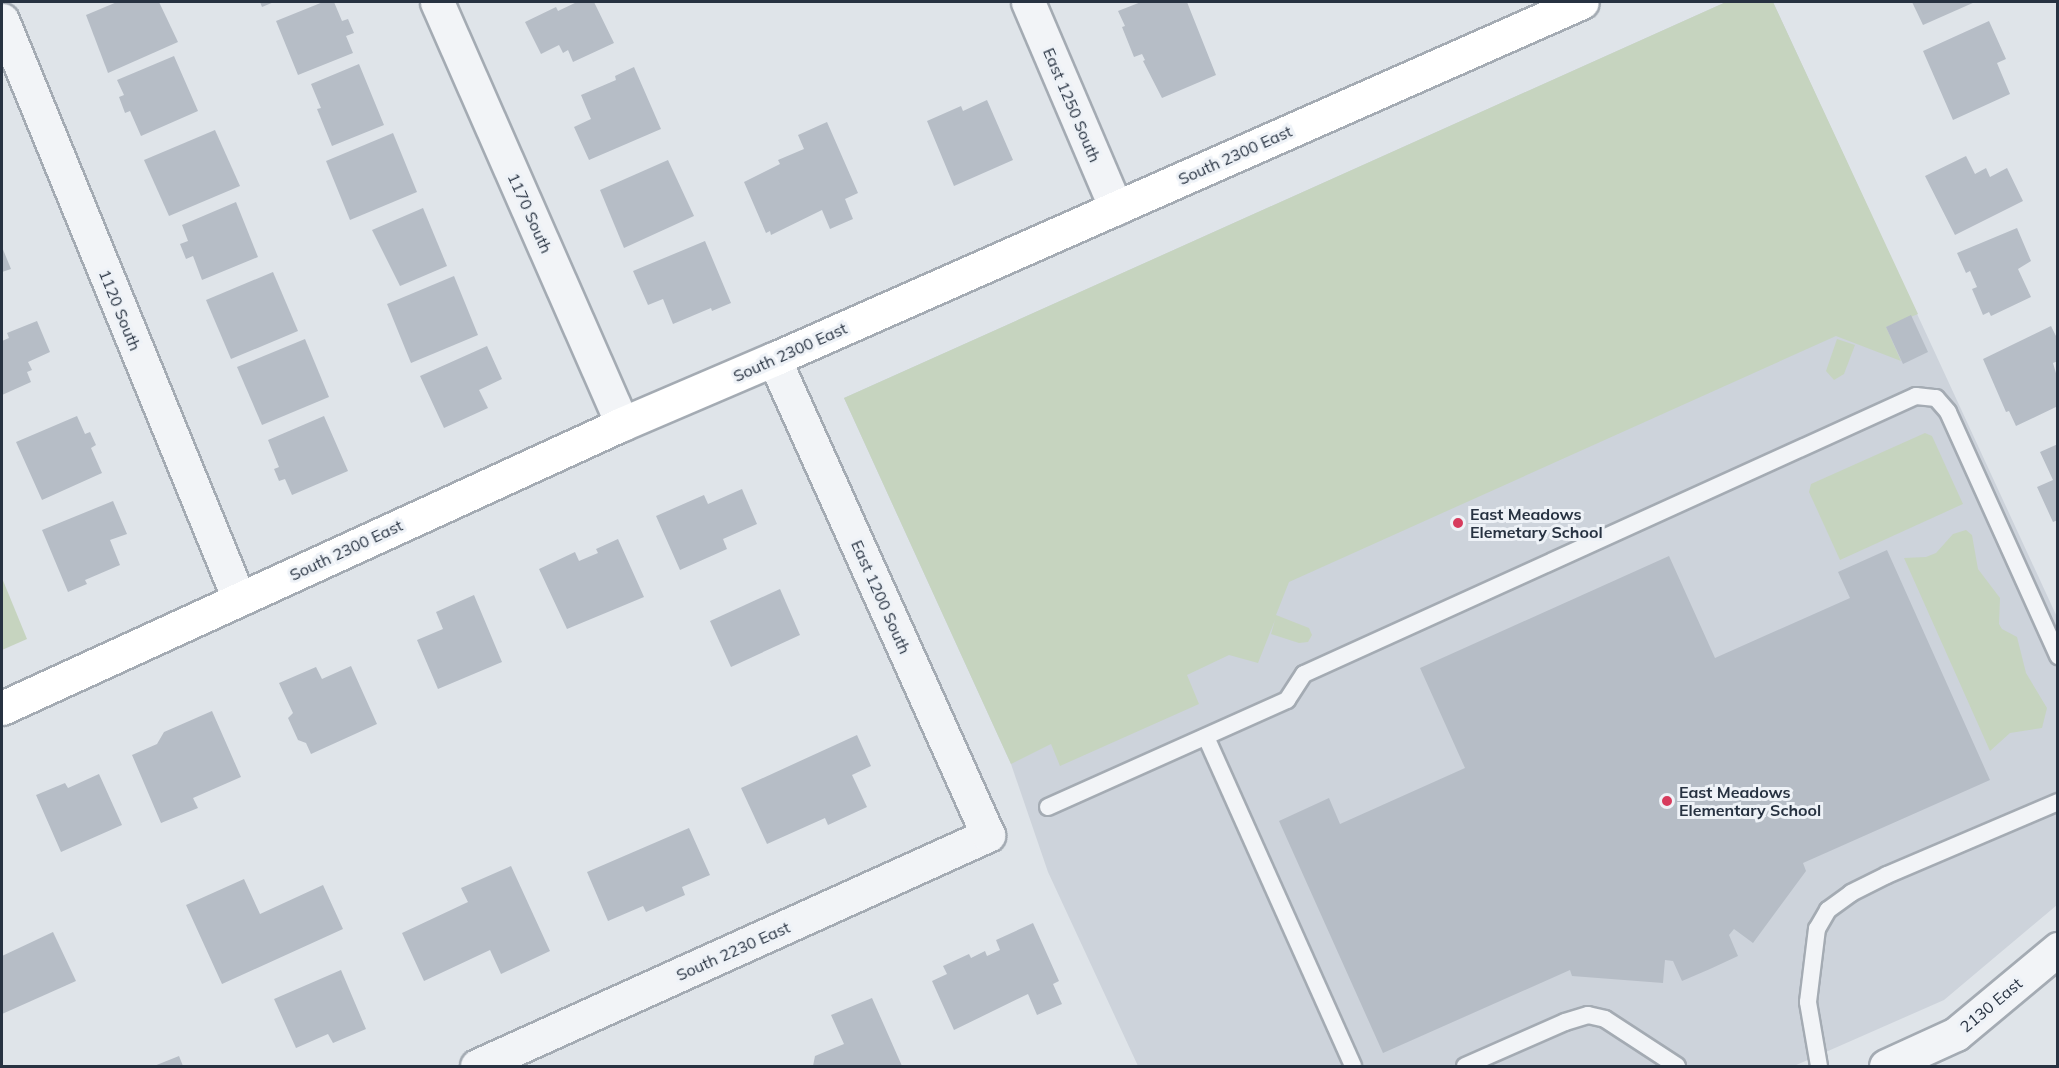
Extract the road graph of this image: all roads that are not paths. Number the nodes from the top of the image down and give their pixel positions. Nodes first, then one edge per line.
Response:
1 (437, 2) edge
2 (1028, 2) edge
3 (1581, 2) edge
4 (2, 20) edge
5 (1116, 208) junction
6 (774, 359) junction
7 (622, 424) junction
8 (239, 599) junction
9 (2058, 656) edge
10 (2, 708) edge
11 (1206, 737) junction
12 (2058, 802) edge
13 (1048, 807) dead end
14 (988, 834) joint
15 (2058, 949) edge
16 (477, 1066) edge
17 (1353, 1066) edge
18 (1465, 1066) edge
19 (1677, 1066) edge
20 (1819, 1066) edge
21 (1886, 1066) edge

1 - 7 street, 1170 South
2 - 5 street, East 1250 South
3 - 5 street, South 2300 East
4 - 8 street, 1120 South
5 - 6 street, South 2300 East
6 - 7 street, South 2300 East
6 - 14 street, East 1200 South
7 - 8 street, South 2300 East
8 - 10 street, South 2300 East
9 - 11 lane
11 - 13 lane
11 - 17 lane
12 - 20 lane
14 - 16 street, South 2230 East
15 - 21 street, 2130 East
18 - 19 lane

